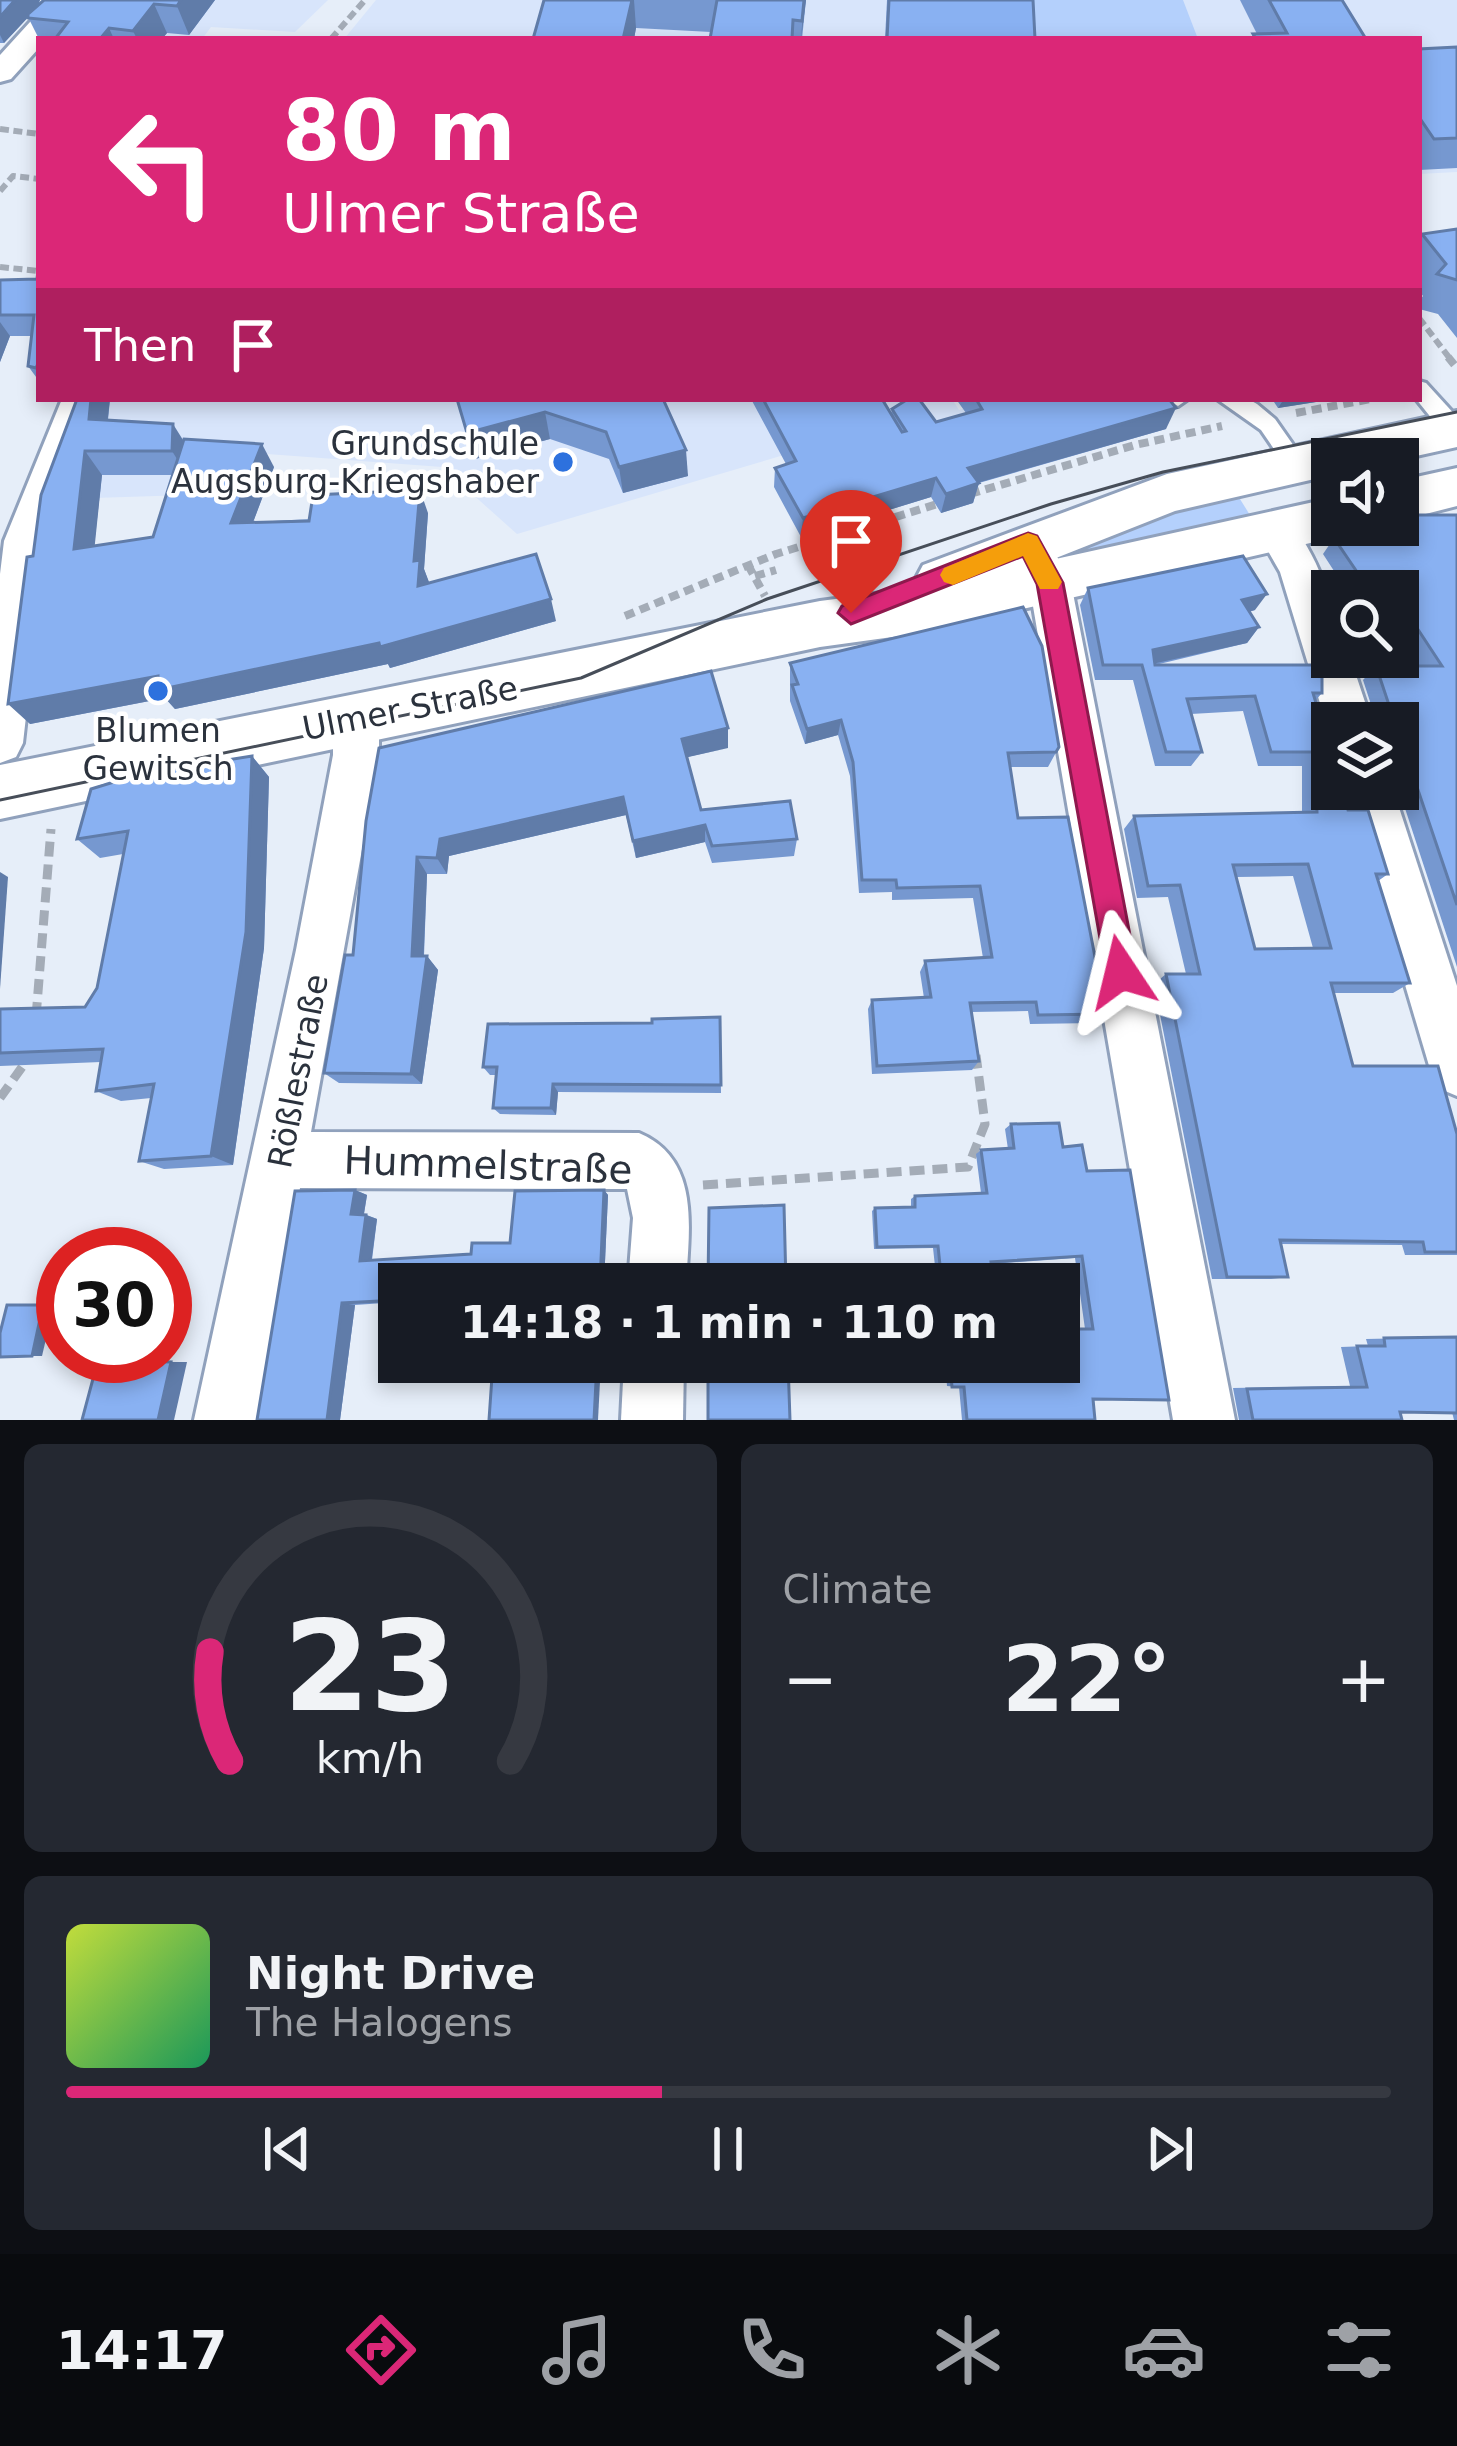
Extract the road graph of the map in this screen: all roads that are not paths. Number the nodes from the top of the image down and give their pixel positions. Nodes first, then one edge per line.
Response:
1 (66, 0) edge
2 (15, 45) edge
3 (0, 73) edge
4 (1422, 392) edge
5 (80, 402) edge
6 (1238, 402) edge
7 (1457, 428) edge
8 (1296, 465) junction
9 (1457, 487) edge
10 (1419, 496) edge
11 (1311, 523) edge
12 (1277, 532) junction
13 (13, 542) edge
14 (1039, 563) junction
15 (1342, 702) edge
16 (356, 719) junction
17 (0, 743) edge
18 (27, 786) edge
19 (1377, 810) edge
20 (1457, 1069) edge
21 (281, 1160) junction
22 (658, 1263) edge
23 (653, 1383) edge
24 (226, 1420) edge
25 (652, 1420) edge
26 (1204, 1420) edge

1 - 2 street
2 - 3 street
4 - 7 lane
5 - 13 street
6 - 8 lane
7 - 8 street, Ulmer Straße
8 - 14 street, Ulmer Straße
9 - 10 street
11 - 12 street, Ulmer Straße
12 - 14 street, Ulmer Straße
12 - 15 street
13 - 17 street
14 - 16 street, Ulmer Straße
14 - 26 street
16 - 18 street, Ulmer Straße
16 - 21 street, Rößlestraße
19 - 20 street
21 - 22 street, Hummelstraße
21 - 24 street, Rößlestraße
23 - 25 street

